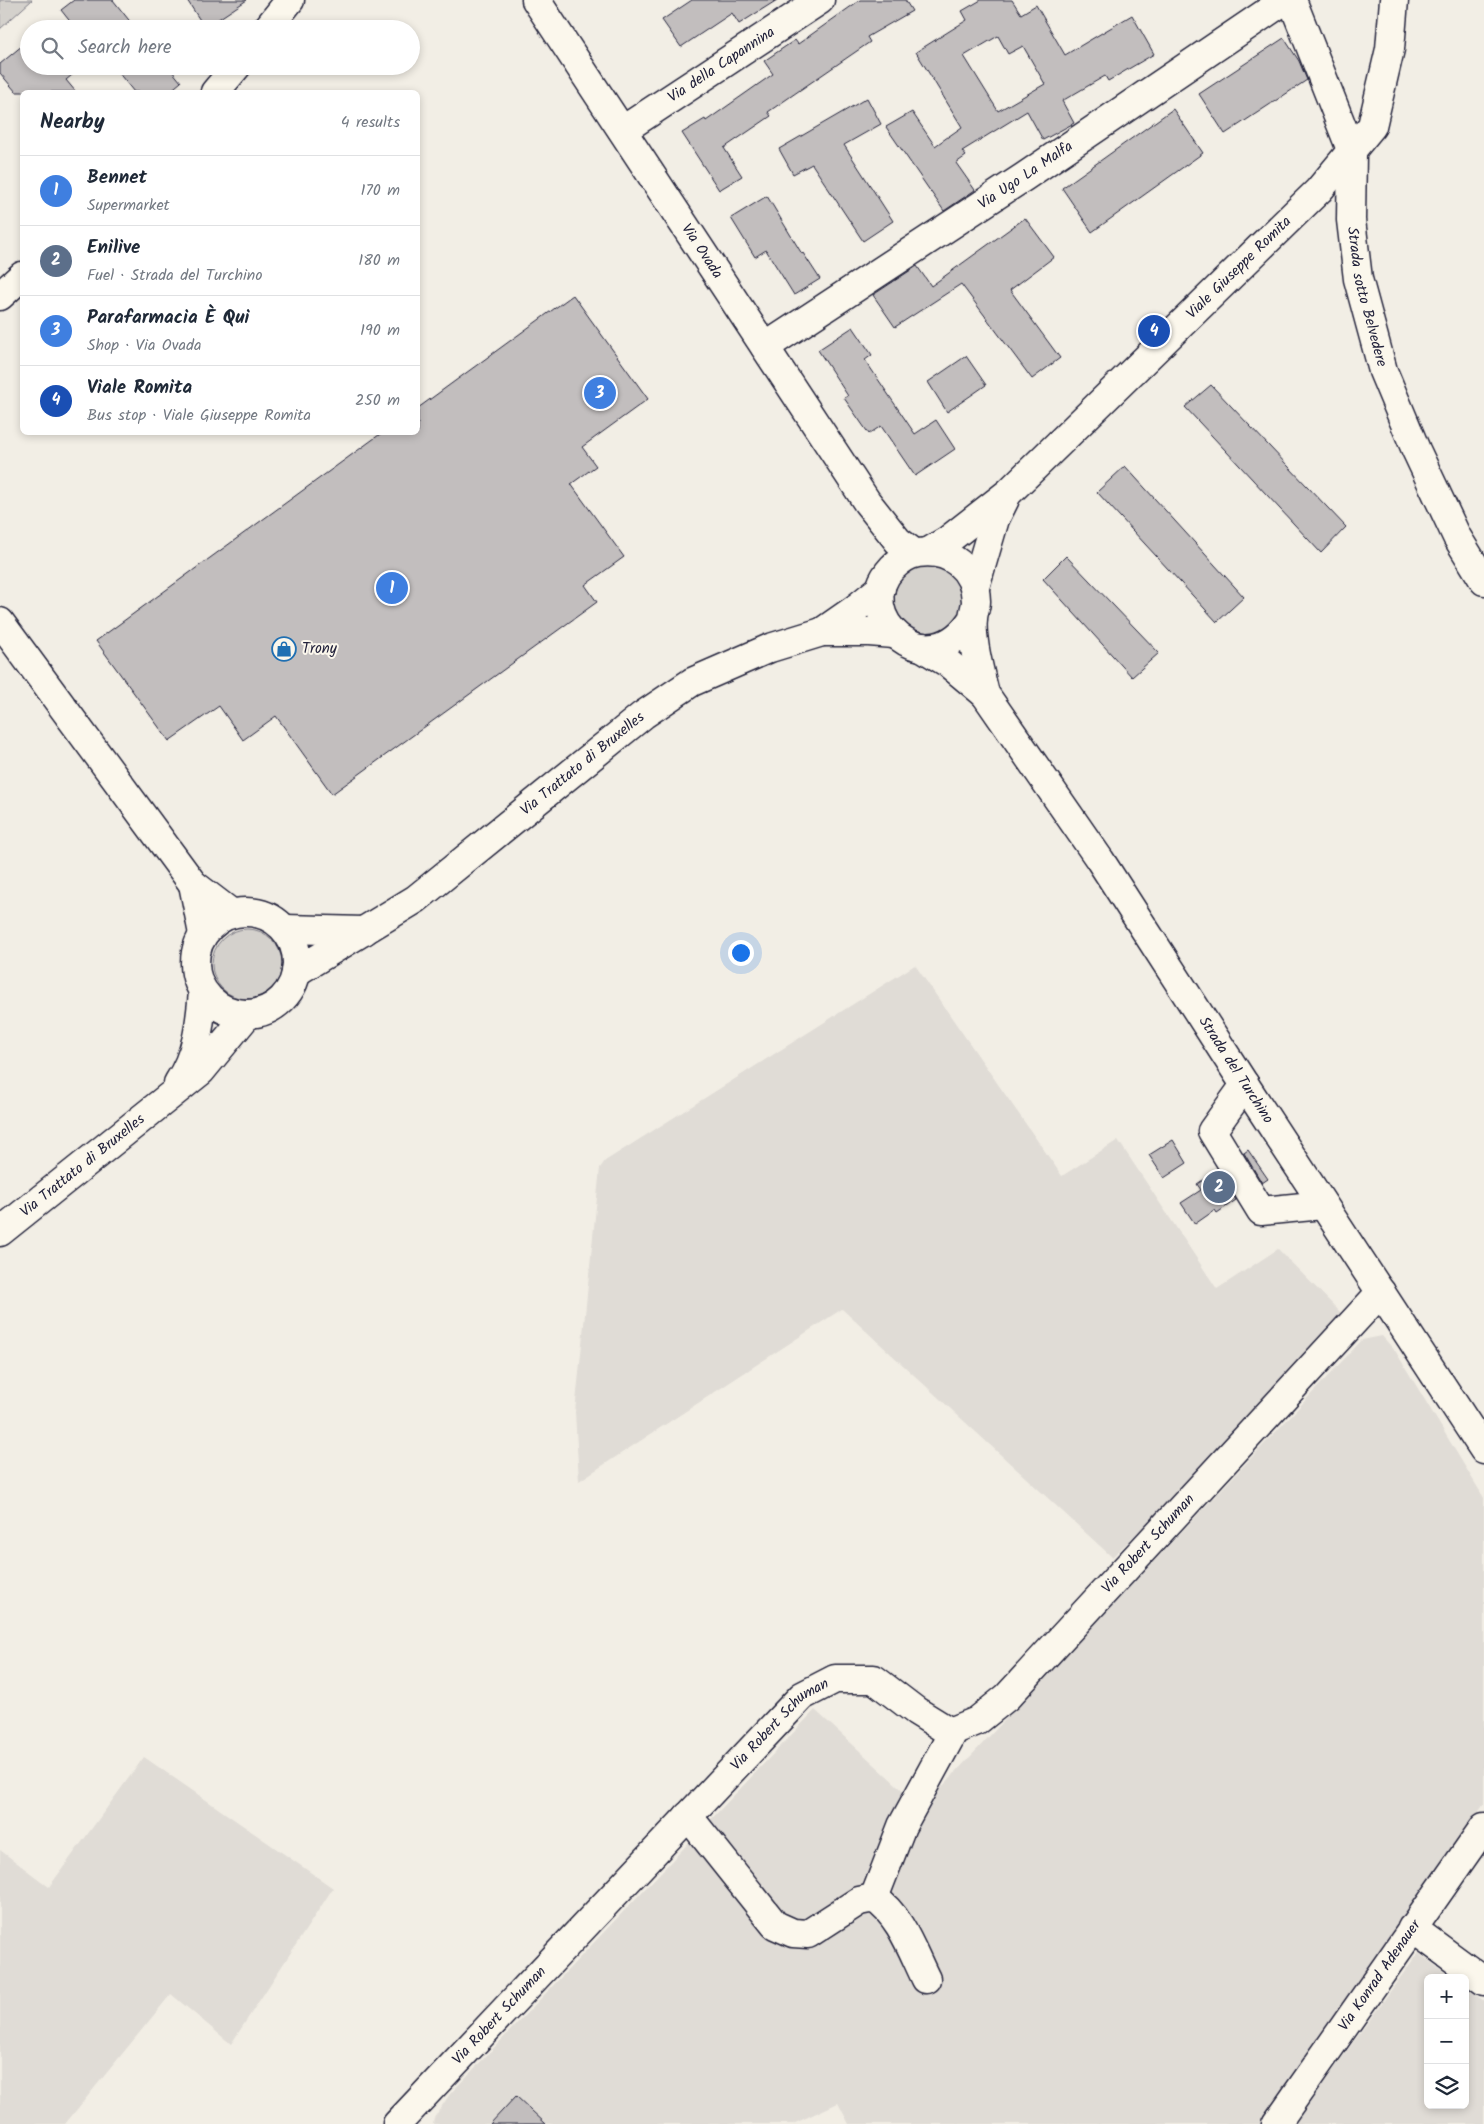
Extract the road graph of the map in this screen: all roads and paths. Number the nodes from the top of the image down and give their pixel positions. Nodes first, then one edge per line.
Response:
1 (290, 0) edge
2 (536, 0) edge
3 (820, 0) edge
4 (1285, 0) edge
5 (1292, 0) edge
6 (1394, 0) edge
7 (274, 20) edge
8 (229, 75) edge
9 (217, 90) edge
10 (623, 130) junction
11 (1352, 152) junction
12 (20, 278) edge
13 (0, 296) edge
14 (765, 347) junction
15 (1008, 493) junction
16 (867, 502) junction
17 (922, 552) junction
18 (884, 580) junction
19 (1484, 581) edge
20 (975, 587) junction
21 (973, 618) junction
22 (0, 622) edge
23 (822, 632) junction
24 (894, 634) junction
25 (922, 647) junction
26 (985, 694) junction
27 (193, 884) junction
28 (231, 913) junction
29 (285, 930) junction
30 (364, 931) junction
31 (203, 934) junction
32 (296, 972) junction
33 (203, 992) junction
34 (248, 1014) junction
35 (1245, 1086) junction
36 (167, 1099) junction
37 (1323, 1205) junction
38 (0, 1232) edge
39 (1382, 1292) junction
40 (1484, 1450) edge
41 (950, 1732) junction
42 (688, 1816) junction
43 (1484, 1827) edge
44 (874, 1898) junction
45 (1412, 1928) junction
46 (926, 1979) dead end
47 (1484, 1981) edge
48 (422, 2096) junction
49 (397, 2124) edge
50 (411, 2124) edge
51 (1276, 2124) edge

1 - 7 street
2 - 10 street, Via Ovada
3 - 10 street, Via della Capannina
4 - 14 street, Via Ugo La Malfa
5 - 11 street, Strada sotto Belvedere
6 - 11 street, Viale Giuseppe Romita
8 - 9 street
10 - 14 street, Via Ovada
11 - 15 street, Viale Giuseppe Romita
11 - 19 street, Strada sotto Belvedere
12 - 13 street
14 - 16 street, Via Ovada
15 - 17 street, Viale Giuseppe Romita
15 - 20 street, Viale Giuseppe Romita
16 - 17 street, Via Ovada
16 - 18 street, Via Ovada
17 - 18 street
17 - 20 street
18 - 23 street, Via Trattato di Bruxelles
18 - 24 street
20 - 21 street
21 - 25 street
21 - 26 street, Strada del Turchino
22 - 27 street
23 - 24 street, Via Trattato di Bruxelles
23 - 30 street, Via Trattato di Bruxelles
24 - 25 street
25 - 26 street, Strada del Turchino
26 - 35 street, Strada del Turchino
27 - 28 street
27 - 31 street
28 - 29 street
28 - 31 street
29 - 30 street
29 - 32 street
30 - 32 street, Via Trattato di Bruxelles
31 - 33 street
32 - 34 street
33 - 34 street
33 - 36 street, Via Trattato di Bruxelles
34 - 36 street, Via Trattato di Bruxelles
35 - 37 street, Strada del Turchino
35 - 37 street
36 - 38 street, Via Trattato di Bruxelles
37 - 39 street, Strada del Turchino
39 - 40 street, Strada del Turchino
39 - 41 street, Via Robert Schuman
41 - 42 street, Via Robert Schuman
41 - 44 street
42 - 44 street
42 - 48 street, Via Robert Schuman
43 - 45 street, Via Konrad Adenauer
44 - 46 street
45 - 47 street
45 - 51 street, Via Konrad Adenauer
48 - 49 street, Via Robert Schuman
48 - 50 street

